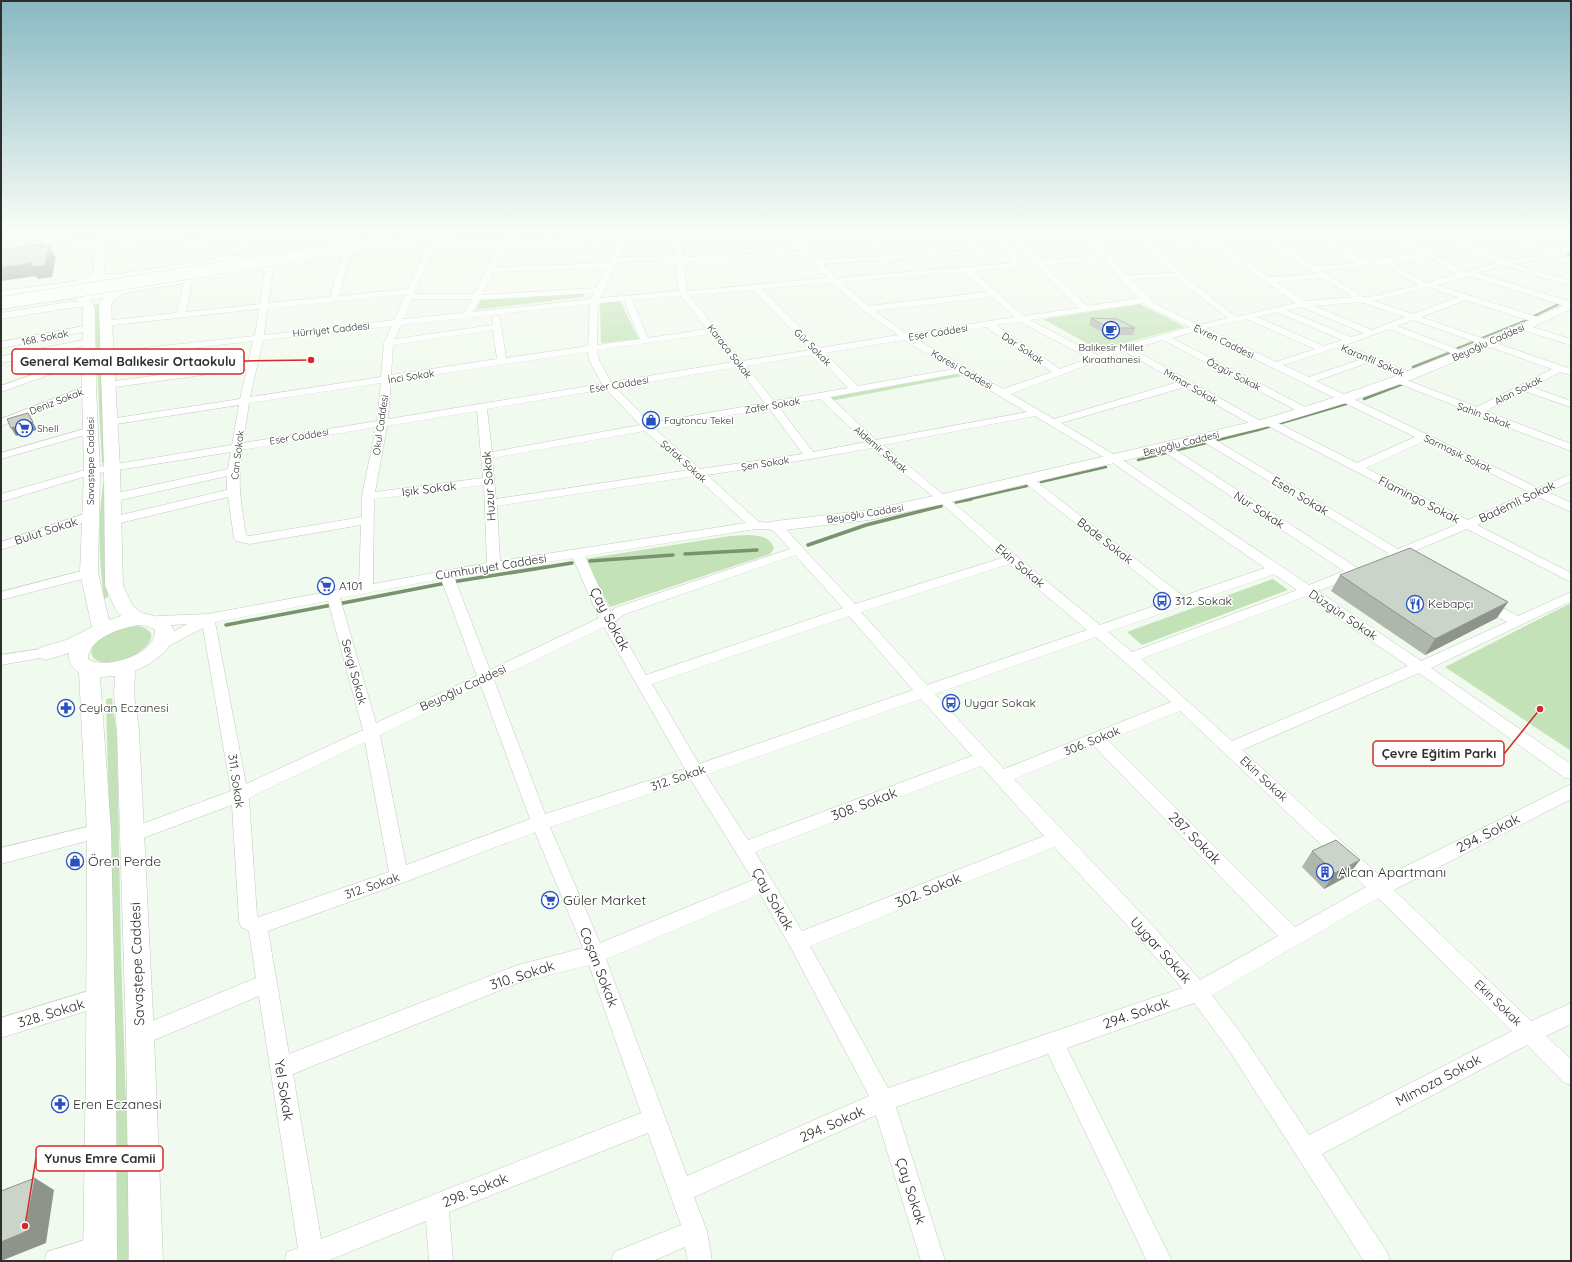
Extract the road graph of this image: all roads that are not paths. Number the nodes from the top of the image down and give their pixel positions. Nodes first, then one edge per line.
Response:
1 (65, 289) edge
2 (85, 289) edge
3 (92, 289) edge
4 (111, 289) edge
5 (114, 289) edge
6 (118, 289) edge
7 (141, 289) edge
8 (186, 289) edge
9 (266, 289) edge
10 (338, 289) edge
11 (412, 289) edge
12 (481, 289) edge
13 (683, 289) edge
14 (732, 289) edge
15 (757, 289) edge
16 (844, 289) edge
17 (989, 289) edge
18 (1064, 289) edge
19 (1135, 289) edge
20 (1196, 289) edge
21 (1280, 289) edge
22 (1345, 289) edge
23 (1412, 289) edge
24 (1440, 289) edge
25 (1517, 289) edge
26 (600, 290) joint
27 (683, 293) junction
28 (410, 294) junction
29 (995, 294) junction
30 (1, 295) edge
31 (79, 295) junction
32 (477, 297) junction
33 (1466, 297) junction
34 (1, 298) edge
35 (627, 298) junction
36 (334, 299) junction
37 (1361, 299) junction
38 (1146, 300) junction
39 (594, 301) junction
40 (1, 303) edge
41 (1303, 304) junction
42 (1571, 305) edge
43 (1, 306) edge
44 (263, 307) junction
45 (867, 309) junction
46 (1085, 309) junction
47 (1275, 309) junction
48 (495, 311) junction
49 (468, 314) junction
50 (181, 315) junction
51 (1, 316) edge
52 (1247, 316) junction
53 (1411, 317) junction
54 (1022, 319) junction
55 (1234, 319) junction
56 (1538, 320) junction
57 (398, 322) junction
58 (105, 323) junction
59 (988, 324) junction
60 (1388, 326) junction
61 (497, 327) junction
62 (1522, 327) junction
63 (1197, 328) junction
64 (713, 331) junction
65 (1372, 332) junction
66 (89, 335) junction
67 (259, 337) junction
68 (906, 337) junction
69 (1163, 337) junction
70 (1350, 340) junction
71 (645, 341) junction
72 (1571, 342) edge
73 (389, 343) junction
74 (1487, 344) junction
75 (1, 345) edge
76 (1337, 345) junction
77 (592, 348) junction
78 (1125, 348) junction
79 (1324, 349) junction
80 (818, 352) junction
81 (1462, 354) junction
82 (106, 355) junction
83 (88, 358) junction
84 (1096, 358) junction
85 (1370, 359) junction
86 (1, 360) edge
87 (502, 361) junction
88 (252, 365) junction
89 (740, 365) junction
90 (1275, 366) junction
91 (1560, 368) junction
92 (963, 370) junction
93 (1059, 372) junction
94 (1571, 372) edge
95 (974, 376) junction
96 (1, 378) edge
97 (1404, 378) junction
98 (386, 380) junction
99 (1308, 381) junction
100 (19, 383) junction
101 (1187, 383) junction
102 (108, 385) junction
103 (608, 385) junction
104 (1523, 387) junction
105 (89, 388) junction
106 (1, 389) edge
107 (855, 389) junction
108 (1003, 393) junction
109 (826, 399) junction
110 (1344, 399) junction
111 (244, 402) junction
112 (1571, 404) edge
113 (772, 405) junction
114 (482, 407) junction
115 (1480, 409) junction
116 (1305, 411) junction
117 (1037, 413) junction
118 (110, 422) junction
119 (1053, 422) junction
120 (1, 423) edge
121 (382, 423) junction
122 (1269, 424) junction
123 (647, 427) junction
124 (91, 430) junction
125 (1424, 437) junction
126 (1571, 439) edge
127 (1209, 440) junction
128 (874, 444) junction
129 (237, 447) junction
130 (1571, 448) edge
131 (1169, 450) junction
132 (1, 456) edge
133 (487, 456) junction
134 (810, 456) junction
135 (1114, 459) junction
136 (112, 468) junction
137 (1356, 468) junction
138 (92, 471) junction
139 (233, 471) junction
140 (698, 473) junction
141 (1571, 477) edge
142 (1028, 480) junction
143 (489, 481) junction
144 (233, 492) junction
145 (1539, 492) junction
146 (368, 496) junction
147 (1, 498) edge
148 (112, 498) junction
149 (943, 499) junction
150 (491, 503) junction
151 (1571, 508) edge
152 (90, 516) junction
153 (368, 520) junction
154 (112, 521) junction
155 (756, 525) junction
156 (1467, 525) junction
157 (776, 526) junction
158 (1, 546) edge
159 (798, 550) junction
160 (577, 553) junction
161 (1396, 554) junction
162 (1011, 559) junction
163 (1382, 560) edge
164 (494, 566) junction
165 (1368, 566) edge
166 (1275, 569) junction
167 (1423, 569) edge
168 (1354, 572) junction
169 (89, 573) junction
170 (446, 574) junction
171 (1571, 578) edge
172 (366, 589) junction
173 (1308, 592) junction
174 (1, 596) edge
175 (333, 596) junction
176 (1470, 596) edge
177 (1571, 596) edge
178 (1182, 602) junction
179 (852, 610) junction
180 (138, 619) junction
181 (607, 620) junction
182 (158, 621) junction
183 (1518, 622) junction
184 (209, 625) junction
185 (1098, 631) junction
186 (97, 633) junction
187 (159, 646) junction
188 (46, 653) junction
189 (1130, 658) junction
190 (1, 660) edge
191 (125, 667) junction
192 (1420, 667) junction
193 (86, 668) junction
194 (486, 677) junction
195 (644, 681) junction
196 (924, 692) junction
197 (1182, 704) junction
198 (370, 732) junction
199 (1097, 739) junction
200 (1230, 748) junction
201 (984, 758) junction
202 (695, 772) junction
203 (1571, 773) edge
204 (1002, 777) junction
205 (1571, 791) edge
206 (240, 796) junction
207 (540, 823) junction
208 (99, 831) junction
209 (132, 835) junction
210 (1057, 838) junction
211 (744, 849) junction
212 (1, 856) edge
213 (400, 876) junction
214 (764, 884) junction
215 (1380, 888) junction
216 (258, 926) junction
217 (1292, 937) junction
218 (798, 942) junction
219 (595, 954) junction
220 (267, 983) junction
221 (1198, 992) junction
222 (101, 997) junction
223 (1571, 1012) edge
224 (1, 1028) edge
225 (1529, 1033) junction
226 (140, 1036) junction
227 (1053, 1042) junction
228 (281, 1068) junction
229 (1571, 1074) edge
230 (883, 1101) junction
231 (655, 1119) junction
232 (1305, 1150) junction
233 (680, 1191) junction
234 (438, 1205) junction
235 (695, 1231) junction
236 (100, 1254) edge
237 (303, 1258) edge
238 (56, 1261) edge
239 (146, 1261) edge
240 (441, 1261) edge
241 (623, 1261) edge
242 (700, 1261) edge
243 (933, 1261) edge
244 (1160, 1261) edge
245 (1378, 1261) edge

1 - 34 highway, bridge
2 - 31 highway
3 - 40 highway, bridge
4 - 31 highway
5 - 58 main road, Savaştepe Caddesi
6 - 7 street
8 - 50 street
9 - 44 street, Can Sokak
10 - 36 street
11 - 28 street, Okul Caddesi
12 - 32 street
13 - 27 street
14 - 27 street, Hürriyet Caddesi
15 - 80 street, Gür Sokak
16 - 45 street, Karesi Caddesi
17 - 29 street
18 - 46 street
19 - 38 street, Evren Caddesi
20 - 55 street
21 - 41 street
22 - 37 street
23 - 37 street
24 - 33 street
25 - 42 street
26 - 32 street
26 - 39 street, Şafak Sokak
27 - 35 street, Hürriyet Caddesi
27 - 64 street, Karaca Sokak
28 - 32 street
28 - 36 street
28 - 57 street, Okul Caddesi
29 - 45 street
29 - 54 street
30 - 31 highway
31 - 43 highway
31 - 51 street
31 - 66 main road, Savaştepe Caddesi
32 - 49 street
33 - 53 street
33 - 56 street
35 - 39 street, Hürriyet Caddesi
35 - 71 street
36 - 44 street
37 - 41 street
37 - 53 street
38 - 46 street, Eser Caddesi
38 - 63 street, Evren Caddesi
39 - 48 street, Hürriyet Caddesi
39 - 77 street, Şafak Sokak
41 - 47 street
41 - 65 street
42 - 56 main road, Beyoğlu Caddesi
44 - 50 street
44 - 67 street, Can Sokak
45 - 68 street, Karesi Caddesi
46 - 54 street, Eser Caddesi
47 - 52 street
47 - 70 street
48 - 49 street, Hürriyet Caddesi
48 - 61 street
49 - 57 street, Hürriyet Caddesi
50 - 58 street
52 - 55 street
52 - 79 street
53 - 60 street
53 - 74 street
54 - 59 street, Eser Caddesi
54 - 84 street
55 - 63 street
56 - 62 main road, Beyoğlu Caddesi
57 - 67 street, Hürriyet Caddesi
57 - 73 street, Okul Caddesi
58 - 82 main road, Savaştepe Caddesi
59 - 68 street, Eser Caddesi
59 - 93 street, Dar Sokak
60 - 65 street
60 - 81 street
61 - 73 street
61 - 87 street
62 - 72 street
62 - 74 main road, Beyoğlu Caddesi
63 - 69 street
63 - 90 street, Evren Caddesi
64 - 71 street, İnci Sokak
64 - 89 street, Karaca Sokak
65 - 70 street
66 - 75 street, 168. Sokak
66 - 83 main road, Savaştepe Caddesi
66 - 86 street
67 - 82 street, Hürriyet Caddesi
67 - 88 street, Can Sokak
68 - 80 street, Eser Caddesi
68 - 92 street, Karesi Caddesi
69 - 78 street
69 - 116 street, Özgür Sokak
70 - 76 street
71 - 77 street, İnci Sokak
73 - 98 street, Okul Caddesi
74 - 81 main road, Beyoğlu Caddesi
74 - 91 street
76 - 79 street
76 - 85 street, Karanfil Sokak
77 - 87 street, İnci Sokak
77 - 103 street, Şafak Sokak
78 - 84 street
78 - 101 street, Mimar Sokak
79 - 90 street
80 - 89 street, Eser Caddesi
80 - 107 street, Gür Sokak
81 - 97 main road, Beyoğlu Caddesi
82 - 102 main road, Savaştepe Caddesi
83 - 100 street
83 - 105 main road, Savaştepe Caddesi
84 - 93 street
85 - 97 street, Karanfil Sokak
85 - 99 street
87 - 98 street, İnci Sokak
88 - 102 street
88 - 111 street, Can Sokak
89 - 103 street, Eser Caddesi
89 - 113 street, Karaca Sokak
90 - 99 street, Evren Caddesi
91 - 94 street
91 - 104 street, Alan Sokak
92 - 95 street, Karesi Caddesi
92 - 107 street, Zafer Sokak
93 - 108 street
95 - 108 street, Karesi Caddesi
95 - 109 street
96 - 100 street
97 - 110 main road, Beyoğlu Caddesi
97 - 115 street, Şahin Sokak
98 - 111 street, İnci Sokak
98 - 121 street, Okul Caddesi
99 - 110 street, Evren Caddesi
100 - 106 street
101 - 119 street
101 - 122 street, Mimar Sokak
102 - 118 main road, Savaştepe Caddesi
103 - 114 street, Eser Caddesi
103 - 123 street, Şafak Sokak
104 - 112 street
104 - 115 street, Alan Sokak
105 - 120 street, Deniz Sokak
105 - 124 main road, Savaştepe Caddesi
107 - 109 street, Zafer Sokak
108 - 117 street, Karesi Caddesi
109 - 113 street, Zafer Sokak
109 - 128 street, Aldemir Sokak
110 - 116 main road, Beyoğlu Caddesi
110 - 125 street, Sarmaşık Sokak
111 - 118 street, İnci Sokak
111 - 129 street, Can Sokak
113 - 123 street, Zafer Sokak
113 - 134 street, Karaca Sokak
114 - 121 street, Eser Caddesi
114 - 133 street, Huzur Sokak
115 - 126 street
115 - 130 street, Şahin Sokak
116 - 122 main road, Beyoğlu Caddesi
117 - 119 street, Karesi Caddesi
117 - 128 street, Şen Sokak
118 - 136 main road, Savaştepe Caddesi
119 - 135 street, Karesi Caddesi
121 - 129 street, Eser Caddesi
121 - 146 street, Okul Caddesi
122 - 127 main road, Beyoğlu Caddesi
122 - 137 street, Flamingo Sokak
123 - 133 street, Zafer Sokak
123 - 140 street, Şafak Sokak
124 - 132 street
124 - 138 main road, Savaştepe Caddesi
125 - 137 street
125 - 145 street, Sarmaşık Sokak
127 - 131 main road, Beyoğlu Caddesi
127 - 161 street, Esen Sokak
128 - 134 street, Şen Sokak
128 - 149 street, Aldemir Sokak
129 - 136 street, Eser Caddesi
129 - 139 street, Can Sokak
131 - 135 main road, Beyoğlu Caddesi
131 - 168 street, Nur Sokak
133 - 143 street, Huzur Sokak
134 - 140 street, Şen Sokak
135 - 142 main road, Beyoğlu Caddesi
135 - 166 street, Düzgün Sokak
136 - 138 street, Eser Caddesi
136 - 148 main road, Savaştepe Caddesi
137 - 156 street, Flamingo Sokak
138 - 147 street, Eser Caddesi
138 - 152 main road, Savaştepe Caddesi
139 - 144 street, Can Sokak
139 - 148 street
140 - 150 street, Şen Sokak
140 - 155 street, Şafak Sokak
141 - 145 street, Bademli Sokak
142 - 149 main road, Beyoğlu Caddesi
142 - 178 street, Bade Sokak
143 - 146 street, Işık Sokak
143 - 150 street, Huzur Sokak
144 - 153 street, Can Sokak
144 - 154 street
145 - 151 street, Sarmaşık Sokak
145 - 156 street, Bademli Sokak
146 - 153 street, Okul Caddesi
148 - 154 main road, Savaştepe Caddesi
149 - 157 main road, Beyoğlu Caddesi
149 - 162 street, Ekin Sokak
150 - 164 street, Huzur Sokak
152 - 158 street, Bulut Sokak
152 - 169 main road, Savaştepe Caddesi
153 - 172 street, Okul Caddesi
154 - 180 main road, Savaştepe Caddesi
155 - 157 street, Cumhuriyet Caddesi
155 - 160 street, Cumhuriyet Caddesi
156 - 161 street, Bademli Sokak
156 - 171 street, Flamingo Sokak
157 - 159 street, Uygar Sokak
159 - 179 street, Uygar Sokak
159 - 181 street, Beyoğlu Caddesi
160 - 164 street, Cumhuriyet Caddesi
160 - 181 street, Çay Sokak
161 - 163 street, Bademli Sokak
161 - 167 street, Esen Sokak
162 - 179 street
162 - 185 street, Ekin Sokak
164 - 170 street, Cumhuriyet Caddesi
165 - 168 street
166 - 173 street, Düzgün Sokak
166 - 178 street, 312. Sokak
168 - 173 street
169 - 174 street
169 - 186 main road, Savaştepe Caddesi
170 - 172 street, Cumhuriyet Caddesi
170 - 194 street, Coşan Sokak
172 - 175 street, Cumhuriyet Caddesi
173 - 189 street
173 - 192 street, Düzgün Sokak
175 - 184 street, Cumhuriyet Caddesi
175 - 198 street, Sevgi Sokak
176 - 183 street
177 - 183 street
178 - 185 street, 312. Sokak
179 - 195 street
179 - 196 street, Uygar Sokak
180 - 182 main road
180 - 186 main road
181 - 194 street, Beyoğlu Caddesi
181 - 195 street, Çay Sokak
182 - 184 street
182 - 187 main road
183 - 192 street
184 - 187 street
184 - 206 street, 311. Sokak
185 - 189 street, Ekin Sokak
185 - 196 street, 312. Sokak
186 - 188 main road
186 - 193 main road
187 - 191 main road
188 - 190 street
188 - 193 main road
189 - 197 street, Ekin Sokak
191 - 193 main road
191 - 209 main road, Savaştepe Caddesi
192 - 200 street
192 - 203 street, Düzgün Sokak
193 - 208 main road
194 - 198 street, Beyoğlu Caddesi
194 - 207 street, Coşan Sokak
195 - 202 street, Çay Sokak
196 - 201 street, Uygar Sokak
196 - 202 street, 312. Sokak
197 - 199 street, 306. Sokak
197 - 200 street, Ekin Sokak
198 - 206 street, Beyoğlu Caddesi
198 - 213 street, Sevgi Sokak
199 - 204 street, 306. Sokak
199 - 217 street, 287. Sokak
200 - 215 street, Ekin Sokak
201 - 204 street, Uygar Sokak
201 - 211 street, 308. Sokak
202 - 207 street, 312. Sokak
202 - 211 street, Çay Sokak
204 - 210 street, Uygar Sokak
205 - 215 street, 294. Sokak
206 - 209 street, Beyoğlu Caddesi
206 - 216 street, 311. Sokak
207 - 213 street, 312. Sokak
207 - 219 street, Coşan Sokak
208 - 212 street
208 - 222 main road
209 - 226 main road, Savaştepe Caddesi
210 - 218 street, 302. Sokak
210 - 221 street, Uygar Sokak
211 - 214 street, Çay Sokak
213 - 216 street, 312. Sokak
214 - 218 street, Çay Sokak
214 - 219 street, 310. Sokak
215 - 217 street, 294. Sokak
215 - 225 street, Ekin Sokak
216 - 220 street, Yel Sokak
217 - 221 street, 294. Sokak
218 - 230 street, Çay Sokak
219 - 228 street, 310. Sokak
219 - 231 street, Coşan Sokak
220 - 226 street
220 - 228 street, Yel Sokak
221 - 227 street, 294. Sokak
221 - 232 street, Uygar Sokak
222 - 224 street, 328. Sokak
222 - 236 main road
223 - 225 street, Mimoza Sokak
225 - 229 street, Ekin Sokak
225 - 232 street, Mimoza Sokak
226 - 239 main road, Savaştepe Caddesi
227 - 230 street, 294. Sokak
227 - 244 street
228 - 237 street, Yel Sokak
230 - 233 street, 294. Sokak
230 - 243 street, Çay Sokak
231 - 233 street, Coşan Sokak
231 - 234 street, 298. Sokak
232 - 245 street, Uygar Sokak
233 - 235 street, Coşan Sokak
234 - 237 street, 298. Sokak
234 - 240 street
235 - 241 street
235 - 242 street, Coşan Sokak
236 - 238 street

